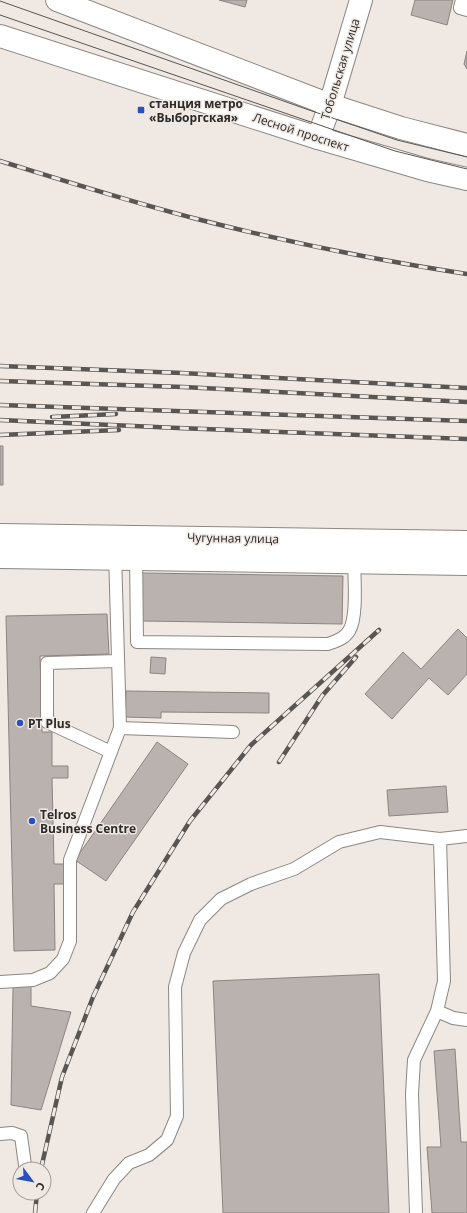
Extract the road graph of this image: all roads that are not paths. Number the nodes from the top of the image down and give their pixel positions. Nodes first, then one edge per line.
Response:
1 (57, 0) edge
2 (361, 0) edge
3 (462, 0) edge
4 (467, 10) edge
5 (0, 36) edge
6 (330, 105) junction
7 (318, 138) junction
8 (467, 145) edge
9 (467, 180) edge
10 (0, 535) edge
11 (114, 537) junction
12 (136, 537) junction
13 (354, 540) junction
14 (467, 542) edge
15 (0, 558) edge
16 (125, 559) junction
17 (354, 562) junction
18 (467, 564) edge
19 (118, 661) junction
20 (120, 728) junction
21 (233, 732) dead end
22 (111, 752) junction
23 (467, 836) edge
24 (440, 839) junction
25 (0, 982) edge
26 (438, 1011) junction
27 (467, 1020) edge
28 (0, 1134) edge
29 (24, 1161) edge
30 (93, 1213) edge
31 (416, 1213) edge

1 - 6 street
2 - 6 street, Тобольская улица
3 - 4 lane
5 - 7 street, Лесной проспект
6 - 7 street, Тобольская улица
6 - 8 street
7 - 9 street, Лесной проспект
10 - 11 street, Чугунная улица
11 - 12 street, Чугунная улица
11 - 16 lane
12 - 13 street, Чугунная улица
12 - 16 lane
13 - 14 street, Чугунная улица
13 - 17 lane
15 - 16 street, Чугунная улица
16 - 17 street, Чугунная улица
16 - 17 lane
16 - 19 lane
17 - 18 street, Чугунная улица
19 - 20 lane
19 - 22 lane
20 - 21 lane
20 - 22 lane
22 - 25 lane
23 - 24 lane
24 - 26 lane
24 - 30 lane
26 - 27 lane
26 - 31 lane
28 - 29 lane

